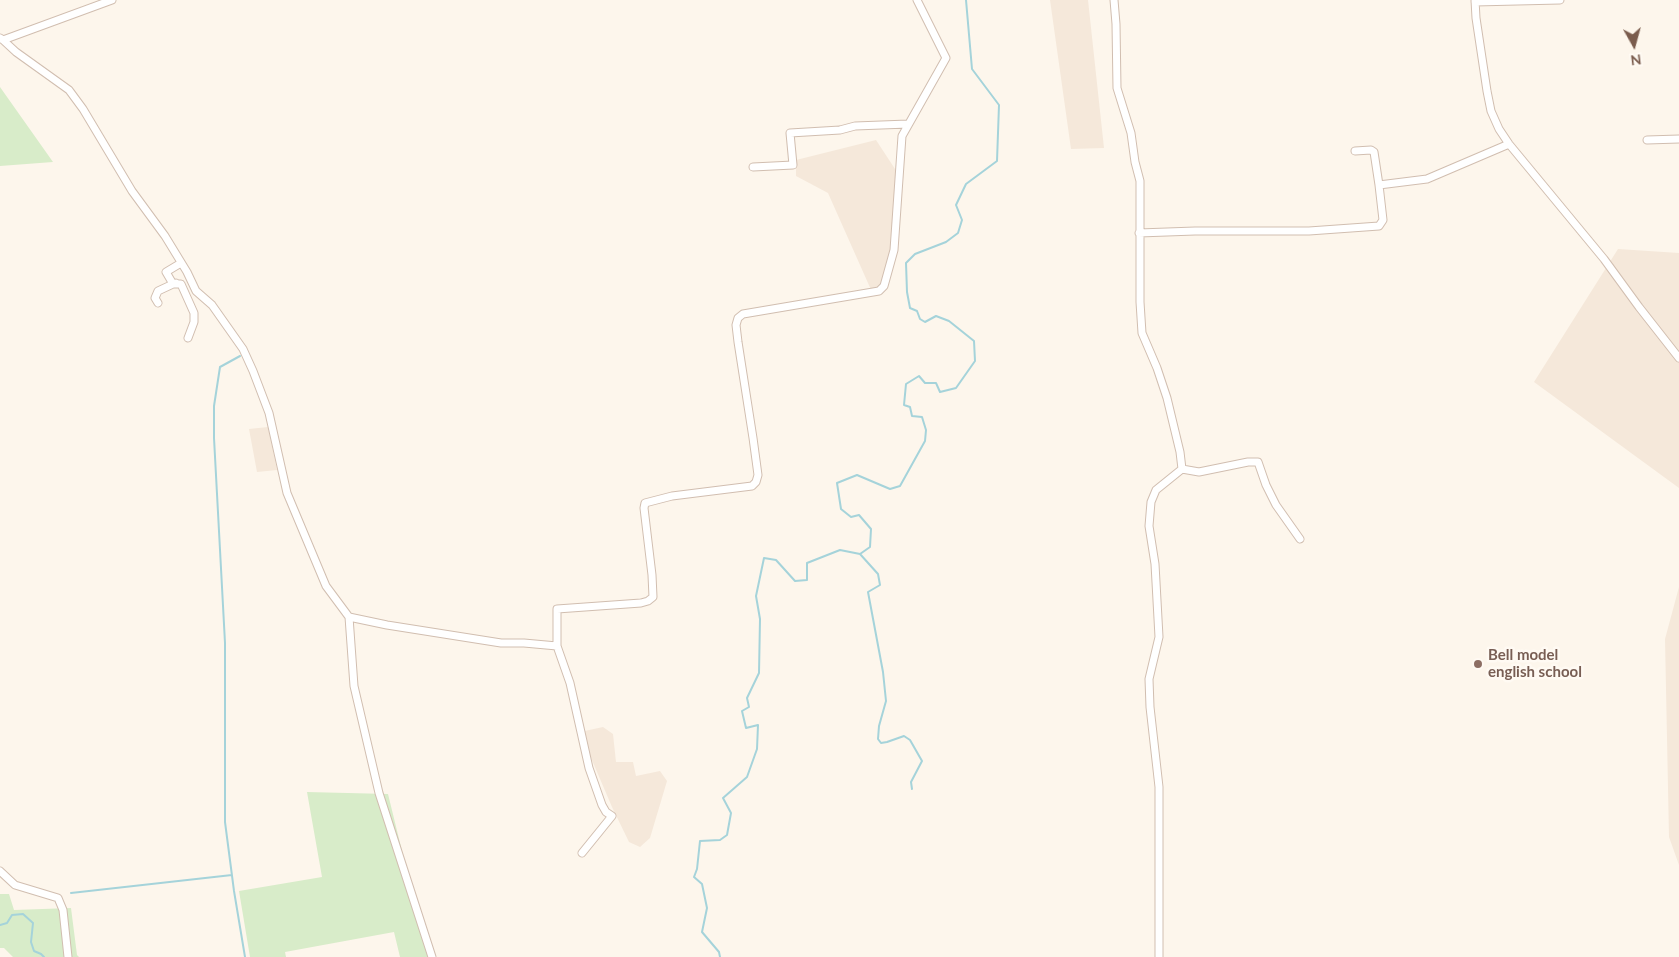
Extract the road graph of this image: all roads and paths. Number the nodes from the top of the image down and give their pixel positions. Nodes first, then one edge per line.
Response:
1 (112, 0) edge
2 (917, 0) edge
3 (1114, 0) edge
4 (1560, 0) edge
5 (1475, 1) edge
6 (2, 39) edge
7 (908, 124) junction
8 (1679, 139) edge
9 (1648, 140) dead end
10 (1510, 144) junction
11 (1355, 151) dead end
12 (753, 167) dead end
13 (1379, 185) junction
14 (1139, 233) junction
15 (181, 263) junction
16 (189, 277) junction
17 (174, 284) junction
18 (158, 303) dead end
19 (188, 338) dead end
20 (1679, 358) edge
21 (1182, 469) junction
22 (1300, 539) dead end
23 (349, 617) junction
24 (557, 646) junction
25 (582, 852) dead end
26 (0, 871) edge
27 (68, 957) edge
28 (432, 957) edge
29 (1159, 957) edge

1 - 6 street
2 - 7 street
3 - 14 street
4 - 5 street
5 - 10 street
6 - 15 street
7 - 12 street
7 - 24 street
8 - 9 street
10 - 13 street
10 - 20 street
11 - 13 street
13 - 14 street
14 - 21 street
15 - 16 street
15 - 17 street
16 - 17 street
16 - 23 street
17 - 18 street
17 - 19 street
21 - 22 street
21 - 29 street
23 - 24 street
23 - 28 street
24 - 25 street
26 - 27 street

